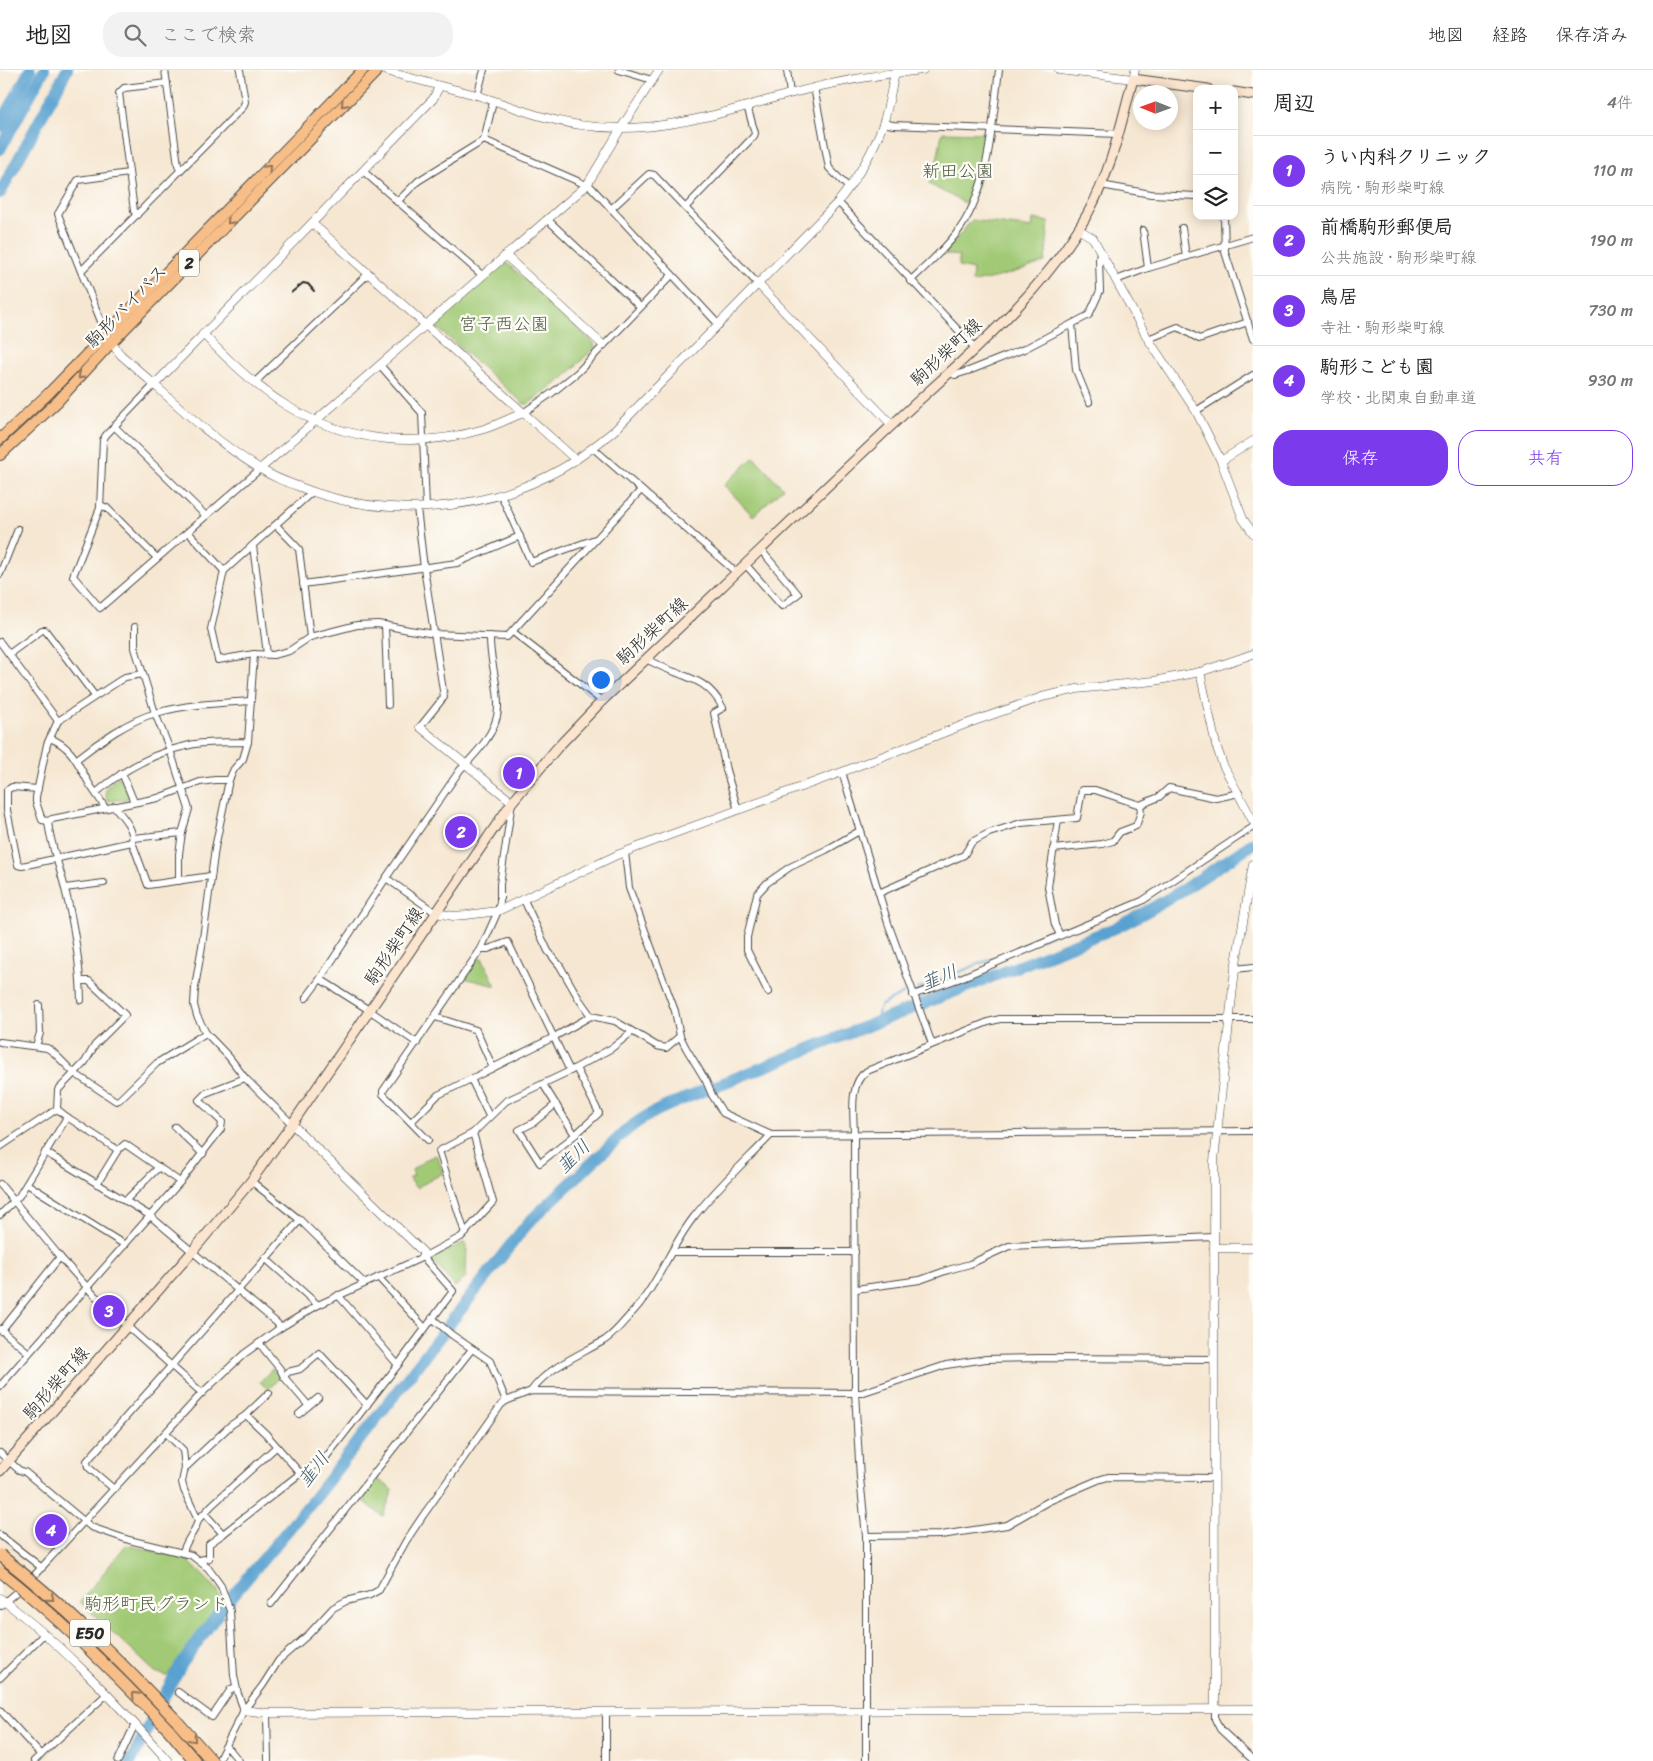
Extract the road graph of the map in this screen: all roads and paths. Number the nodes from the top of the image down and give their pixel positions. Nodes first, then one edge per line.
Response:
1 (165, 70) edge
2 (240, 70) edge
3 (363, 70) edge
4 (378, 70) edge
5 (384, 70) edge
6 (484, 70) edge
7 (619, 70) edge
8 (659, 70) edge
9 (787, 70) edge
10 (923, 70) edge
11 (999, 70) edge
12 (1060, 70) edge
13 (895, 72) edge
14 (1134, 74) edge
15 (652, 80) junction
16 (167, 83) junction
17 (1193, 86) edge
18 (439, 87) junction
19 (814, 87) junction
20 (1238, 93) edge
21 (790, 94) junction
22 (1253, 95) edge
23 (477, 96) junction
24 (493, 102) junction
25 (747, 106) junction
26 (883, 123) junction
27 (621, 128) junction
28 (991, 129) junction
29 (1118, 134) junction
30 (484, 140) junction
31 (180, 170) junction
32 (362, 171) junction
33 (129, 173) junction
34 (1101, 184) junction
35 (587, 185) junction
36 (849, 188) junction
37 (1193, 196) edge
38 (398, 202) junction
39 (838, 202) junction
40 (686, 207) junction
41 (611, 209) junction
42 (137, 215) junction
43 (547, 219) junction
44 (1224, 220) edge
45 (312, 223) junction
46 (1182, 228) dead end
47 (1078, 229) junction
48 (1143, 230) dead end
49 (1253, 237) edge
50 (1224, 246) junction
51 (1100, 251) junction
52 (505, 255) junction
53 (1186, 257) junction
54 (1148, 268) junction
55 (81, 271) junction
56 (369, 273) junction
57 (482, 275) junction
58 (672, 275) junction
59 (910, 280) junction
60 (1116, 280) junction
61 (758, 284) junction
62 (640, 307) junction
63 (1248, 322) junction
64 (426, 324) junction
65 (1072, 324) junction
66 (718, 325) junction
67 (203, 334) junction
68 (109, 338) junction
69 (1148, 339) junction
70 (1253, 340) edge
71 (604, 344) junction
72 (975, 348) junction
73 (380, 365) junction
74 (949, 372) junction
75 (1253, 375) edge
76 (254, 382) junction
77 (154, 384) junction
78 (1089, 402) dead end
79 (1196, 411) junction
80 (523, 413) junction
81 (315, 420) junction
82 (892, 425) junction
83 (114, 426) junction
84 (0, 439) edge
85 (423, 440) junction
86 (1253, 442) edge
87 (593, 448) junction
88 (0, 455) edge
89 (576, 460) junction
90 (1221, 461) junction
91 (260, 469) junction
92 (641, 490) junction
93 (312, 492) junction
94 (501, 495) junction
95 (100, 505) junction
96 (426, 507) junction
97 (417, 508) junction
98 (206, 516) junction
99 (276, 525) junction
100 (18, 530) dead end
101 (188, 532) junction
102 (1253, 533) edge
103 (520, 536) junction
104 (598, 539) junction
105 (253, 546) junction
106 (761, 550) junction
107 (158, 558) junction
108 (746, 564) junction
109 (424, 568) junction
110 (224, 571) junction
111 (737, 573) junction
112 (0, 574) edge
113 (303, 584) junction
114 (385, 625) junction
115 (135, 628) dead end
116 (513, 632) junction
117 (435, 634) junction
118 (490, 636) junction
119 (310, 637) junction
120 (0, 642) edge
121 (9, 654) junction
122 (254, 654) junction
123 (267, 654) junction
124 (1253, 654) edge
125 (646, 659) junction
126 (1200, 672) junction
127 (143, 674) junction
128 (94, 696) junction
129 (251, 701) junction
130 (602, 701) junction
131 (388, 705) dead end
132 (155, 713) junction
133 (58, 721) junction
134 (420, 727) joint
135 (50, 738) junction
136 (248, 742) junction
137 (170, 750) junction
138 (77, 759) junction
139 (465, 764) junction
140 (842, 772) junction
141 (122, 773) junction
142 (229, 780) junction
143 (183, 788) junction
144 (38, 789) junction
145 (97, 792) junction
146 (1238, 794) junction
147 (134, 802) junction
148 (512, 802) junction
149 (1140, 805) junction
150 (114, 806) junction
151 (105, 808) junction
152 (738, 810) junction
153 (1058, 820) junction
154 (48, 821) junction
155 (1253, 821) edge
156 (1253, 827) edge
157 (861, 830) junction
158 (182, 833) junction
159 (133, 840) junction
160 (1053, 849) junction
161 (625, 852) junction
162 (56, 858) junction
163 (1253, 864) edge
164 (211, 876) junction
165 (386, 878) junction
166 (180, 881) junction
167 (104, 883) dead end
168 (65, 888) junction
169 (879, 893) junction
170 (524, 900) junction
171 (498, 911) junction
172 (436, 913) junction
173 (1060, 936) junction
174 (481, 949) junction
175 (1253, 967) edge
176 (1235, 969) junction
177 (320, 980) junction
178 (81, 982) junction
179 (768, 992) dead end
180 (914, 997) junction
181 (306, 998) dead end
182 (81, 1000) dead end
183 (39, 1005) dead end
184 (370, 1010) junction
185 (592, 1016) junction
186 (435, 1017) junction
187 (1230, 1019) junction
188 (1253, 1019) edge
189 (632, 1032) junction
190 (206, 1033) junction
191 (680, 1036) junction
192 (554, 1037) junction
193 (0, 1042) edge
194 (417, 1042) junction
195 (932, 1044) junction
196 (36, 1046) junction
197 (493, 1068) junction
198 (573, 1069) junction
199 (74, 1073) junction
200 (245, 1078) junction
201 (471, 1079) junction
202 (543, 1084) junction
203 (556, 1104) junction
204 (57, 1109) junction
205 (489, 1116) junction
206 (67, 1117) junction
207 (411, 1122) junction
208 (292, 1124) junction
209 (175, 1127) dead end
210 (1217, 1131) junction
211 (1253, 1131) edge
212 (473, 1133) junction
213 (575, 1135) junction
214 (854, 1135) junction
215 (771, 1136) junction
216 (428, 1140) dead end
217 (0, 1147) edge
218 (118, 1150) junction
219 (45, 1152) junction
220 (203, 1154) junction
221 (159, 1167) junction
222 (251, 1181) junction
223 (180, 1182) junction
224 (0, 1184) edge
225 (27, 1184) junction
226 (97, 1184) junction
227 (124, 1201) junction
228 (15, 1202) junction
229 (0, 1215) edge
230 (149, 1215) junction
231 (300, 1220) junction
232 (466, 1233) junction
233 (1214, 1237) junction
234 (125, 1245) junction
235 (1214, 1248) junction
236 (1253, 1248) edge
237 (192, 1252) junction
238 (672, 1252) junction
239 (855, 1252) junction
240 (60, 1257) junction
241 (266, 1258) junction
242 (423, 1258) junction
243 (378, 1278) junction
244 (364, 1283) junction
245 (88, 1288) junction
246 (238, 1290) junction
247 (856, 1290) junction
248 (338, 1295) junction
249 (318, 1305) junction
250 (432, 1318) junction
251 (127, 1327) junction
252 (280, 1328) junction
253 (424, 1328) junction
254 (1, 1330) edge
255 (259, 1343) junction
256 (472, 1349) junction
257 (29, 1353) junction
258 (1214, 1359) junction
259 (171, 1365) junction
260 (398, 1366) junction
261 (284, 1377) junction
262 (0, 1386) edge
263 (531, 1391) junction
264 (855, 1392) junction
265 (202, 1393) junction
266 (269, 1393) dead end
267 (318, 1398) dead end
268 (506, 1400) junction
269 (308, 1405) junction
270 (367, 1405) junction
271 (299, 1414) dead end
272 (246, 1415) junction
273 (166, 1433) junction
274 (276, 1447) junction
275 (0, 1453) edge
276 (9, 1461) junction
277 (185, 1468) junction
278 (0, 1471) edge
279 (302, 1472) junction
280 (1215, 1478) junction
281 (114, 1489) junction
282 (205, 1514) junction
283 (198, 1520) junction
284 (84, 1522) junction
285 (223, 1534) junction
286 (0, 1535) edge
287 (866, 1536) junction
288 (183, 1553) junction
289 (0, 1555) edge
290 (200, 1560) junction
291 (42, 1568) junction
292 (0, 1571) edge
293 (2, 1602) edge
294 (271, 1604) dead end
295 (44, 1634) junction
296 (0, 1678) edge
297 (236, 1687) junction
298 (178, 1692) dead end
299 (107, 1694) junction
300 (1215, 1709) junction
301 (1253, 1709) edge
302 (0, 1710) edge
303 (244, 1710) junction
304 (866, 1711) junction
305 (606, 1712) junction
306 (267, 1713) junction
307 (136, 1725) junction
308 (225, 1747) junction
309 (41, 1755) junction
310 (216, 1759) edge
311 (1253, 1760) edge
312 (34, 1761) edge
313 (118, 1761) edge
314 (168, 1761) edge
315 (195, 1761) edge
316 (239, 1761) edge
317 (268, 1761) edge
318 (606, 1761) edge
319 (866, 1761) edge

1 - 16 street
2 - 31 street
68 -> 3 main road, 駒形バイパス / 2
4 -> 68 main road, 駒形バイパス / 2
5 - 18 street
6 - 23 street
7 - 15 street
8 - 15 street
9 - 21 street
10 - 13 street
11 - 28 street
12 - 14 street
13 - 19 street
13 - 26 street
14 - 17 main road
14 - 29 main road, 駒形柴町線
15 - 27 street
16 - 31 street
16 - 33 street
18 - 23 street
18 - 32 street
19 - 21 street
19 - 36 street
20 - 22 main road
21 - 25 street
23 - 24 street
24 - 27 street
24 - 30 street
25 - 27 street
25 - 40 street
26 - 28 street
26 - 36 street
27 - 35 street
28 - 29 street
28 - 59 street
29 - 34 main road, 駒形柴町線
30 - 35 street
30 - 38 street
31 - 42 street
32 - 38 street
32 - 45 street
33 - 42 street
33 - 55 street
34 - 37 street
34 - 47 main road, 駒形柴町線
35 - 41 street
35 - 43 street
36 - 39 street
38 - 57 street
39 - 59 street
39 - 61 street
40 - 41 street
40 - 61 street
41 - 58 street
42 - 55 street
43 - 52 street
43 - 62 street
44 - 50 street
45 - 56 street
45 - 67 street
46 - 53 street
47 - 51 street
47 - 72 main road, 駒形柴町線
48 - 54 street
49 - 50 street
50 - 53 street
50 - 63 street
51 - 60 street
51 - 65 street
52 - 57 street
52 - 71 street
53 - 54 street
54 - 60 street
55 - 68 street
56 - 64 street
56 - 76 street
57 - 64 street
58 - 62 street
58 - 66 street
59 - 72 street
60 - 69 street
61 - 66 street
61 - 82 street
62 - 71 street
63 - 69 street
63 - 70 street
64 - 73 street
64 - 80 street
65 - 74 street
65 - 78 street
66 - 87 street
67 - 76 street
67 - 77 street
68 - 77 street
68 - 84 main road, 駒形バイパス / 2
68 -> 88 main road, 駒形バイパス / 2
69 - 79 street
71 - 80 street
72 - 74 main road, 駒形柴町線
73 - 81 street
73 - 85 street
74 - 82 main road, 駒形柴町線
75 - 79 street
76 - 81 street
77 - 83 street
77 - 91 street
79 - 90 street
80 - 85 street
80 - 89 street
81 - 85 street
81 - 91 street
82 - 106 main road, 駒形柴町線
83 - 95 street
83 - 98 street
85 - 96 street
86 - 90 street
87 - 89 street
87 - 92 street
89 - 94 street
90 - 102 street
91 - 93 street
91 - 98 street
92 - 104 street
92 - 111 street
93 - 97 street
93 - 99 street
94 - 96 street
94 - 103 street
95 - 107 street
95 - 107 street
96 - 97 street
97 - 109 street
98 - 101 street
99 - 105 street
99 - 113 street
100 - 112 street
101 - 107 street
101 - 110 street
103 - 104 street
103 - 109 street
104 - 116 street
105 - 110 street
105 - 123 street
106 - 108 main road, 駒形柴町線
106 - 108 street
108 - 111 main road, 駒形柴町線
109 - 113 street
109 - 117 street
110 - 122 street
111 - 125 main road, 駒形柴町線
113 - 119 street
114 - 117 street
114 - 119 street
114 - 131 street
115 - 127 street
116 - 118 street
116 - 130 street
117 - 118 street
117 - 134 street
118 - 139 street
119 - 123 street
120 - 121 street
121 - 128 street
121 - 133 street
122 - 123 street
122 - 129 street
124 - 126 street
125 - 130 main road, 駒形柴町線
125 - 152 street
126 - 140 street
126 - 146 street
127 - 128 street
127 - 132 street
128 - 133 street
129 - 132 street
129 - 136 street
130 - 148 main road, 駒形柴町線
132 - 137 street
132 - 138 street
133 - 135 street
134 - 139 street
135 - 138 street
135 - 144 street
136 - 137 street
136 - 142 street
137 - 141 street
137 - 143 street
138 - 145 street
139 - 148 street
139 - 165 street
140 - 152 street
140 - 157 street
141 - 145 street
141 - 147 street
142 - 143 street
142 - 164 street
143 - 147 street
143 - 158 street
144 - 154 street
144 - 162 street
145 - 151 street
146 - 149 street
146 - 155 street
147 - 150 street
148 - 171 street
148 - 172 main road, 駒形柴町線
149 - 153 street
149 - 160 street
150 - 151 street
150 - 159 street
151 - 154 street
152 - 161 street
153 - 160 street
153 - 169 street
154 - 162 street
156 - 173 street
157 - 169 street
157 - 179 street
158 - 159 street
158 - 166 street
159 - 162 street
159 - 166 street
160 - 173 street
161 - 170 street
161 - 191 street
162 - 168 street
163 - 176 street
164 - 166 street
164 - 190 street
165 - 172 street
165 - 177 street
167 - 168 street
168 - 178 street
169 - 180 street
170 - 171 street
170 - 185 street
171 - 172 street
171 - 174 street
172 - 184 main road, 駒形柴町線
173 - 180 street
174 - 186 street
174 - 192 street
175 - 176 street
176 - 187 street
177 - 181 street
177 - 184 street
178 - 182 street
178 - 199 street
180 - 195 street
183 - 196 street
184 - 194 street
184 - 208 main road, 駒形柴町線
185 - 189 street
185 - 192 street
186 - 194 street
186 - 197 street
187 - 188 street
187 - 195 street
187 - 210 street
189 - 191 street
189 - 198 street
190 - 199 street
190 - 200 street
191 - 215 street
192 - 197 street
192 - 198 street
193 - 196 street
194 - 207 street
195 - 214 street
196 - 199 street
197 - 201 street
198 - 202 street
198 - 213 street
199 - 204 street
200 - 208 street
200 - 220 street
201 - 205 street
201 - 207 street
202 - 203 street
202 - 205 street
203 - 213 street
203 - 213 street
204 - 206 street
204 - 217 street
205 - 212 street
206 - 218 street
206 - 219 street
207 - 216 street
208 - 222 main road, 駒形柴町線
208 - 242 street
209 - 220 street
210 - 211 street
210 - 214 street
210 - 233 street
212 - 232 street
212 - 232 street
214 - 215 street
214 - 239 street
215 - 238 street
218 - 221 street
218 - 226 street
219 - 225 street
219 - 226 street
220 - 223 street
221 - 223 street
221 - 227 street
222 - 231 street
222 - 237 main road, 駒形柴町線
223 - 230 street
224 - 228 street
225 - 228 street
225 - 234 street
226 - 227 street
227 - 230 street
228 - 229 street
228 - 240 street
230 - 234 street
230 - 237 street
231 - 241 street
231 - 244 street
232 - 242 street
233 - 235 street
233 - 247 street
234 - 245 street
235 - 236 street
235 - 258 street
237 - 246 street
237 - 251 main road, 駒形柴町線
238 - 239 street
238 - 263 street
239 - 247 street
240 - 245 street
240 - 254 street
241 - 246 street
241 - 249 street
242 - 243 street
242 - 250 street
243 - 244 street
243 - 253 street
244 - 248 street
245 - 251 street
245 - 257 street
246 - 252 street
246 - 259 street
247 - 264 street
248 - 249 street
248 - 260 street
249 - 252 street
250 - 253 street
250 - 256 street
251 - 259 street
251 - 276 main road, 駒形柴町線
252 - 255 street
253 - 260 street
254 - 257 street
255 - 261 street
255 - 265 street
256 - 268 street
256 - 294 street
257 - 262 street
258 - 264 street
258 - 280 street
259 - 265 street
259 - 281 street
260 - 270 street
261 - 269 street
261 - 270 street
263 - 264 street
263 - 268 street
264 - 287 street
265 - 273 street
266 - 272 street
267 - 269 street
268 - 303 street
269 - 271 street
270 - 279 street
272 - 274 street
272 - 277 street
273 - 277 street
273 - 281 street
274 - 279 street
274 - 282 street
275 - 276 street
276 - 278 main road, 駒形柴町線
276 - 284 street
277 - 283 street
279 - 285 street
280 - 287 street
280 - 300 street
281 - 284 street
282 - 283 street
282 - 285 street
283 - 288 street
284 - 288 street
284 - 291 street
285 - 290 street
286 - 291 street
287 - 304 street
288 - 290 street
289 -> 310 highway, E50, bridge
290 - 297 street
291 - 293 street
315 -> 292 highway, E50, bridge
293 - 295 street
295 - 296 street
295 - 299 street
297 - 298 street
297 - 303 street
299 - 307 street
299 - 309 street
300 - 301 street
300 - 304 street
300 - 311 street
302 - 309 street
303 - 306 street
303 - 308 street
304 - 305 street
304 - 319 street
305 - 306 street
305 - 318 street
306 - 317 street
307 - 313 street
307 - 314 street
308 - 310 street
308 - 316 street
309 - 312 street

